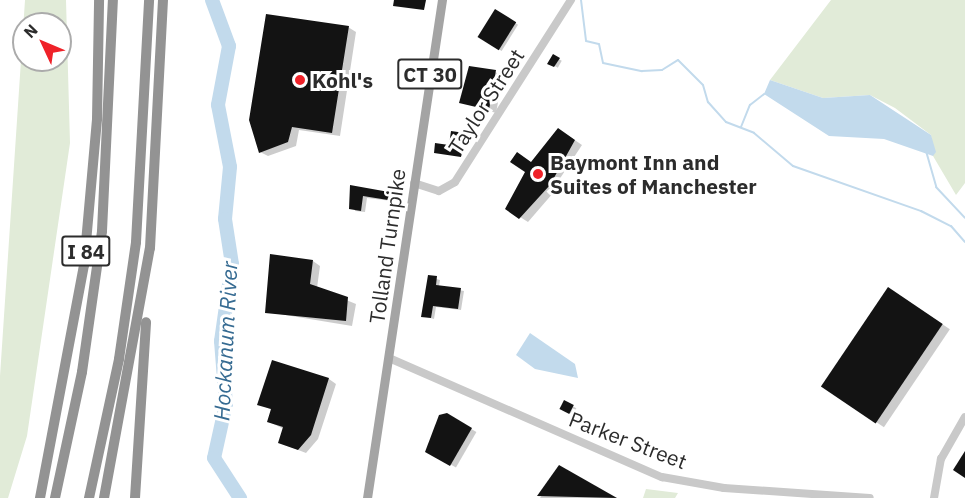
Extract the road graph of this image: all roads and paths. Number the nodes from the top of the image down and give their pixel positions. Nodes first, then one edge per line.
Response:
1 (99, 0) edge
2 (113, 0) edge
3 (149, 0) edge
4 (163, 0) edge
5 (442, 0) edge
6 (571, 0) edge
7 (414, 183) junction
8 (150, 248) junction
9 (389, 358) junction
10 (965, 417) edge
11 (795, 495) edge
12 (40, 498) edge
13 (55, 498) edge
14 (89, 498) edge
15 (104, 498) edge
16 (135, 498) edge
17 (367, 498) edge
18 (870, 498) edge
19 (934, 498) edge

1 - 12 highway, I 84
2 - 13 highway
3 - 14 highway
4 - 8 highway
5 - 7 main road, Tolland Turnpike / CT 30
6 - 7 street, Taylor Street
7 - 9 main road, Tolland Turnpike / CT 30
8 - 15 highway
8 - 16 highway
9 - 11 street, Parker Street
9 - 17 main road, Tolland Turnpike / CT 30
10 - 19 street
11 - 18 street, Parker Street

